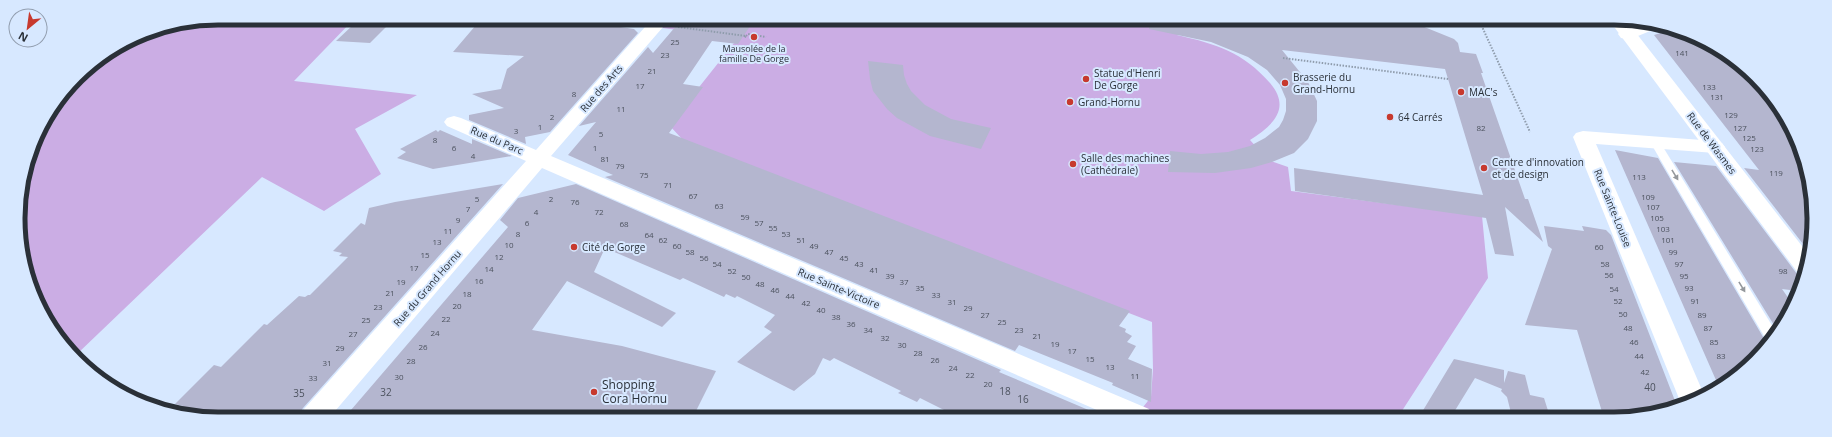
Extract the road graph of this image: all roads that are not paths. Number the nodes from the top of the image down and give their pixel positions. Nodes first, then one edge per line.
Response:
1 (656, 25) edge
2 (1632, 26) edge
3 (1622, 27) edge
4 (454, 122) dead end
5 (1655, 142) junction
6 (1715, 147) junction
7 (539, 158) junction
8 (1802, 261) edge
9 (1769, 333) edge
10 (1691, 396) edge
11 (318, 412) edge
12 (1127, 412) edge

1 - 7 street, Rue des Arts
2 - 3 street
3 - 6 street, Rue de Wasmes
4 - 7 street, Rue du Parc
5 - 6 street, Rue Sainte-Louise
5 -> 9 lane
5 - 10 street, Rue Sainte-Louise
6 - 8 street, Rue de Wasmes
7 - 11 street, Rue du Grand Hornu
7 - 12 street, Rue Sainte-Victoire

